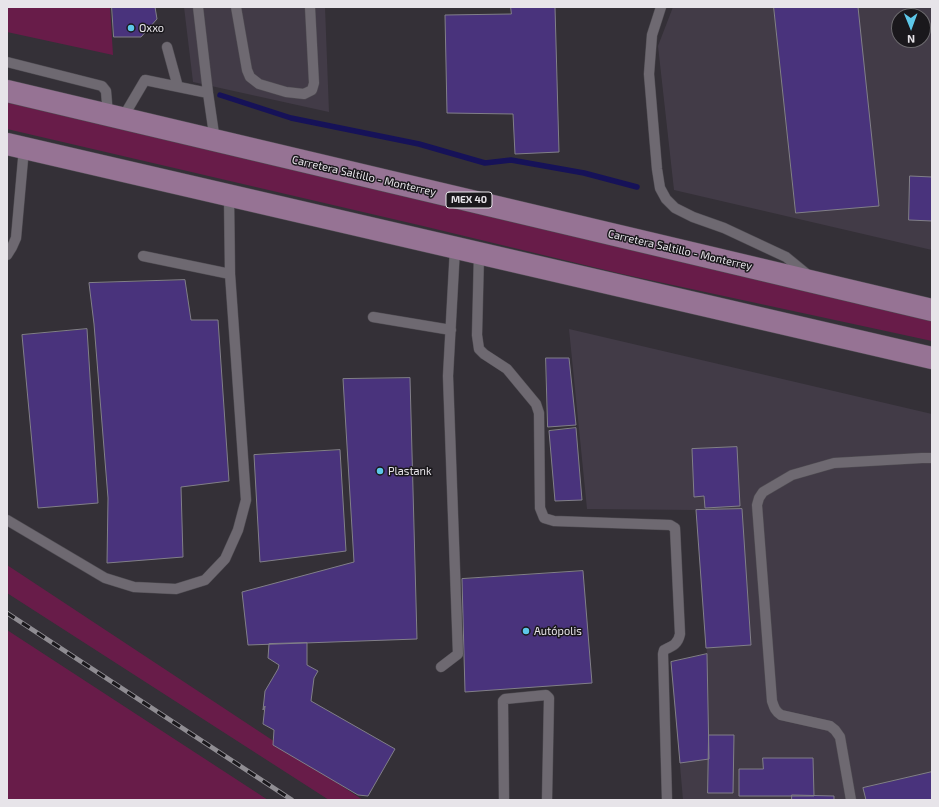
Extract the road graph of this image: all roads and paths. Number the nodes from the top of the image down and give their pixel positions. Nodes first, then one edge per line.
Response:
1 (198, 7) edge
2 (236, 7) edge
3 (310, 7) edge
4 (661, 7) edge
5 (167, 48) dead end
6 (7, 62) edge
7 (178, 87) junction
8 (7, 91) edge
9 (208, 93) junction
10 (115, 117) junction
11 (215, 140) junction
12 (15, 146) edge
13 (229, 196) junction
14 (455, 248) junction
15 (479, 254) junction
16 (7, 256) edge
17 (143, 256) dead end
18 (230, 274) junction
19 (816, 282) junction
20 (932, 310) edge
21 (374, 316) dead end
22 (451, 330) junction
23 (932, 358) edge
24 (932, 458) edge
25 (7, 520) edge
26 (441, 667) dead end
27 (504, 800) edge
28 (547, 800) edge
29 (667, 800) edge
30 (851, 800) edge

1 - 9 lane
2 - 3 lane
4 - 19 lane
5 - 7 lane
6 - 10 lane
7 - 9 lane
7 - 10 lane
8 - 10 main road, Carretera Saltillo - Monterrey / MEX 40
9 - 11 lane
10 - 11 main road, Carretera Saltillo - Monterrey / MEX 40
11 - 19 main road, Carretera Saltillo - Monterrey / MEX 40
12 - 13 main road
12 - 16 lane
13 - 14 main road
13 - 18 lane
14 - 15 main road
14 - 22 lane
15 - 23 main road
15 - 29 lane
17 - 18 lane
18 - 25 lane
19 - 20 main road, Carretera Saltillo - Monterrey / MEX 40
21 - 22 lane
22 - 26 lane
24 - 30 lane
27 - 28 lane

